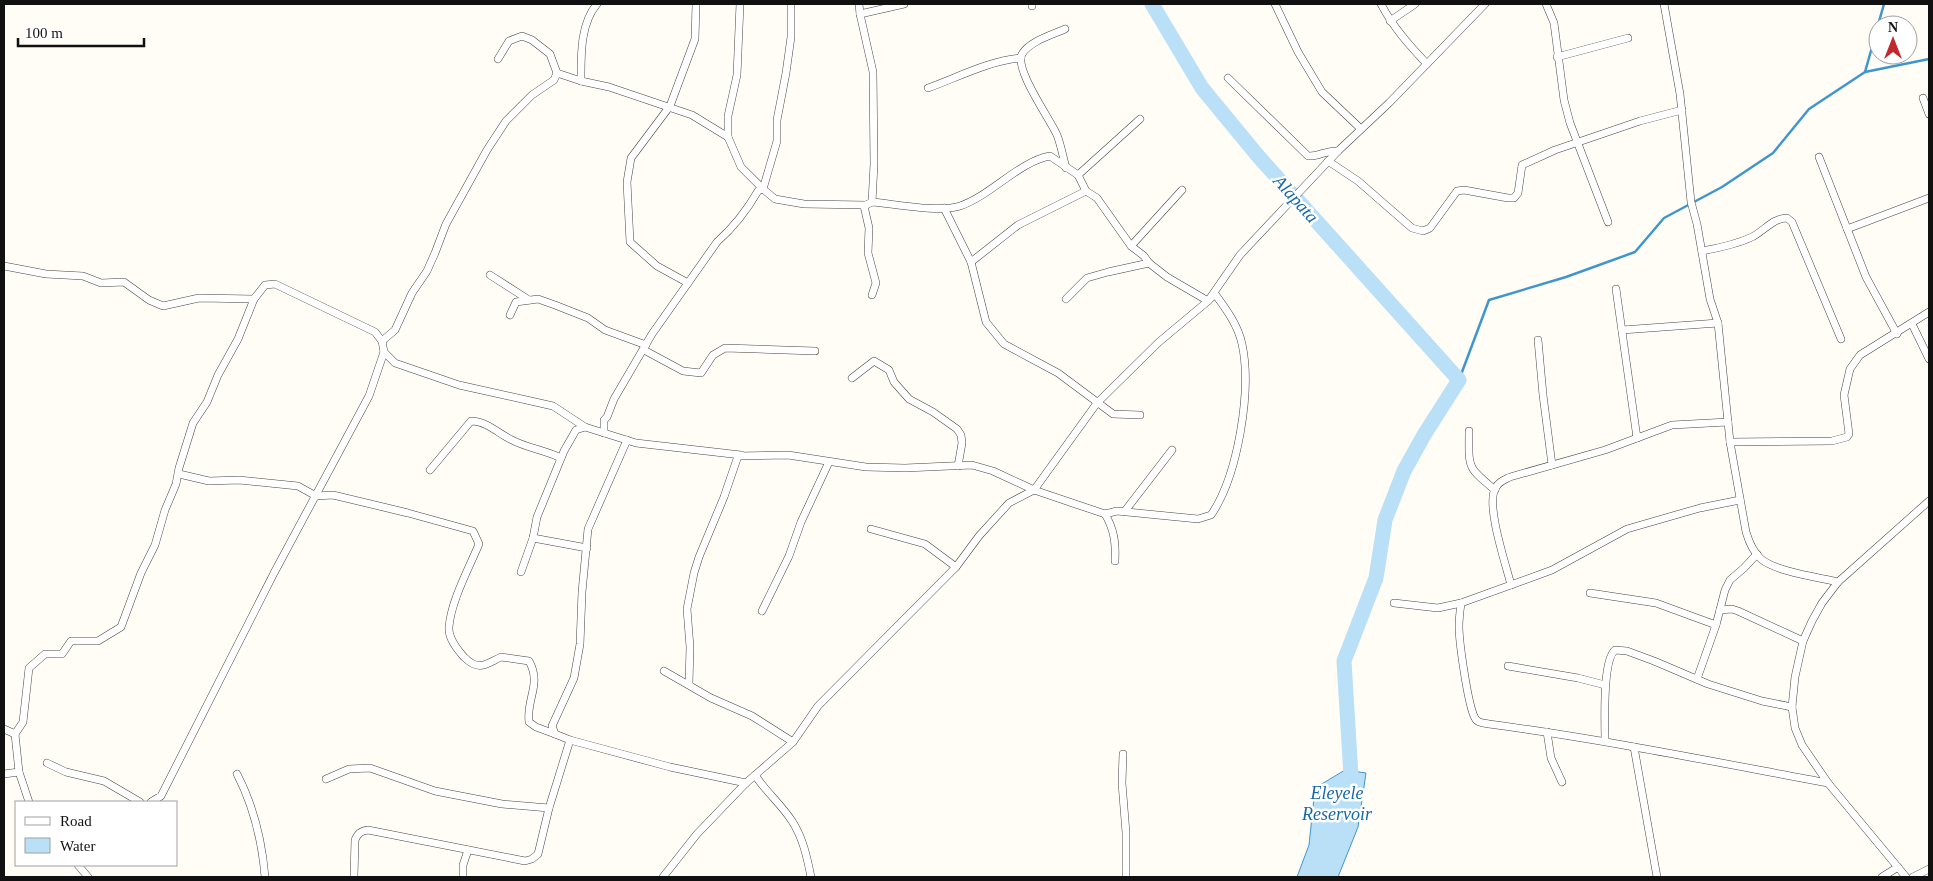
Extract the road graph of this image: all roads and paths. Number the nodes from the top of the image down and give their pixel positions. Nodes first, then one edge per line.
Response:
1 (597, 4) edge
2 (696, 4) edge
3 (740, 4) edge
4 (791, 4) edge
5 (859, 4) edge
6 (904, 4) edge
7 (1275, 4) edge
8 (1381, 4) edge
9 (1415, 4) edge
10 (1486, 4) edge
11 (1546, 4) edge
12 (1664, 4) edge
13 (590, 7) edge
14 (860, 14) junction
15 (1390, 21) junction
16 (1065, 29) dead end
17 (1628, 38) dead end
18 (1558, 57) junction
19 (1021, 58) junction
20 (498, 59) dead end
21 (1428, 64) junction
22 (557, 73) junction
23 (1228, 78) dead end
24 (581, 81) junction
25 (928, 88) dead end
26 (1923, 98) dead end
27 (670, 106) junction
28 (1682, 110) junction
29 (1929, 114) edge
30 (1140, 119) dead end
31 (1361, 129) junction
32 (728, 137) junction
33 (1576, 143) junction
34 (1338, 151) junction
35 (1819, 157) dead end
36 (1328, 161) junction
37 (1066, 168) junction
38 (1078, 175) junction
39 (762, 190) junction
40 (1182, 190) dead end
41 (1086, 191) junction
42 (1929, 198) edge
43 (869, 203) junction
44 (944, 208) junction
45 (1608, 222) dead end
46 (1846, 229) junction
47 (1131, 246) junction
48 (1702, 251) junction
49 (971, 262) junction
50 (1148, 263) junction
51 (4, 266) edge
52 (490, 274) dead end
53 (688, 283) junction
54 (1616, 289) dead end
55 (872, 295) dead end
56 (254, 299) junction
57 (1066, 299) dead end
58 (529, 300) junction
59 (1208, 301) junction
60 (1929, 312) edge
61 (510, 315) dead end
62 (1718, 323) junction
63 (1912, 324) junction
64 (1622, 330) junction
65 (1897, 334) junction
66 (1841, 339) dead end
67 (1538, 340) dead end
68 (382, 341) junction
69 (645, 348) junction
70 (815, 351) dead end
71 (384, 352) junction
72 (1929, 359) edge
73 (852, 378) dead end
74 (1097, 403) junction
75 (1140, 415) dead end
76 (1728, 422) junction
77 (585, 427) junction
78 (1469, 431) dead end
79 (604, 433) junction
80 (1637, 438) junction
81 (627, 440) junction
82 (1730, 442) junction
83 (1172, 450) dead end
84 (754, 457) junction
85 (561, 458) junction
86 (828, 462) junction
87 (1552, 465) junction
88 (958, 466) junction
89 (430, 470) dead end
90 (179, 474) junction
91 (1034, 490) junction
92 (1495, 490) junction
93 (316, 496) junction
94 (1740, 500) junction
95 (1929, 501) edge
96 (1125, 511) junction
97 (1105, 514) junction
98 (871, 529) dead end
99 (533, 538) junction
100 (587, 548) junction
101 (1757, 554) junction
102 (1115, 560) dead end
103 (956, 567) junction
104 (521, 572) dead end
105 (1838, 582) junction
106 (1511, 585) junction
107 (1590, 593) dead end
108 (1394, 603) dead end
109 (1461, 603) junction
110 (1720, 610) junction
111 (762, 611) dead end
112 (1716, 625) junction
113 (1803, 641) junction
114 (1508, 666) dead end
115 (664, 671) dead end
116 (1697, 679) junction
117 (688, 684) junction
118 (1606, 685) junction
119 (1792, 707) junction
120 (4, 729) edge
121 (1546, 732) junction
122 (15, 734) junction
123 (554, 734) junction
124 (570, 740) junction
125 (1605, 741) junction
126 (793, 742) junction
127 (1634, 747) junction
128 (1123, 754) dead end
129 (47, 763) dead end
130 (19, 772) junction
131 (4, 774) edge
132 (237, 774) dead end
133 (755, 775) junction
134 (326, 779) dead end
135 (1562, 782) dead end
136 (746, 783) junction
137 (1828, 783) junction
138 (29, 801) edge
139 (138, 801) edge
140 (153, 801) edge
141 (549, 808) junction
142 (468, 850) junction
143 (79, 866) edge
144 (1898, 867) junction
145 (1929, 868) edge
146 (88, 877) edge
147 (265, 877) edge
148 (354, 877) edge
149 (463, 877) edge
150 (663, 877) edge
151 (811, 877) edge
152 (1126, 877) edge
153 (1657, 877) edge
154 (1882, 877) edge
155 (1906, 877) edge
156 (1913, 877) edge

1 - 13 street
2 - 27 street
3 - 32 street
4 - 39 street
5 - 14 street
6 - 14 street
7 - 31 street
8 - 15 street
9 - 15 street
10 - 21 street
11 - 18 street
12 - 28 street
13 - 24 street
14 - 43 street
15 - 21 street
16 - 19 street
17 - 18 street
18 - 33 street
19 - 25 street
19 - 37 street
20 - 22 street
21 - 31 street
22 - 24 street
22 - 68 street
23 - 34 street
24 - 27 street
26 - 29 street
27 - 32 street
27 - 53 street
28 - 33 street
28 - 48 street
30 - 38 street
31 - 34 street
32 - 39 street
33 - 36 street
33 - 45 street
34 - 36 street
35 - 46 street
36 - 59 street
37 - 38 street
37 - 44 street
38 - 41 street
39 - 43 street
39 - 53 street
40 - 47 street
41 - 47 street
41 - 49 street
42 - 46 street
43 - 44 street
43 - 55 street
44 - 49 street
46 - 65 street
47 - 50 street
48 - 62 street
48 - 66 street
49 - 74 street
50 - 57 street
50 - 59 street
51 - 56 street
52 - 58 street
53 - 69 street
54 - 64 street
56 - 68 street
56 - 90 street
58 - 61 street
58 - 69 street
59 - 74 street
59 - 96 street
60 - 63 street
62 - 64 street
62 - 76 street
63 - 65 street
63 - 72 street
64 - 80 street
65 - 82 street
67 - 87 street
68 - 71 street
69 - 70 street
69 - 79 street
71 - 77 street
71 - 93 street
73 - 88 street
74 - 75 street
74 - 91 street
76 - 80 street
76 - 82 street
77 - 79 street
77 - 85 street
78 - 92 street
79 - 81 street
80 - 87 street
81 - 84 street
81 - 100 street
82 - 94 street
83 - 96 street
84 - 86 street
84 - 117 street
85 - 89 street
85 - 99 street
86 - 88 street
86 - 111 street
87 - 92 street
88 - 91 street
90 - 93 street
90 - 122 street
91 - 97 street
91 - 103 street
92 - 106 street
93 - 123 street
93 - 140 street
94 - 101 street
94 - 106 street
95 - 105 street
96 - 97 street
97 - 102 street
98 - 103 street
99 - 100 street
99 - 104 street
100 - 123 street
101 - 105 street
101 - 110 street
103 - 126 street
105 - 113 street
106 - 109 street
107 - 112 street
108 - 109 street
109 - 121 street
110 - 112 street
110 - 113 street
112 - 116 street
113 - 119 street
114 - 118 street
115 - 117 street
116 - 118 street
116 - 119 street
117 - 126 street
118 - 125 street
119 - 137 street
120 - 122 street
121 - 125 street
121 - 135 street
122 - 130 street
123 - 124 street
124 - 136 street
124 - 141 street
125 - 127 street
126 - 133 street
127 - 137 street
127 - 153 street
128 - 152 street
129 - 139 street
130 - 131 street
130 - 138 street
132 - 147 street
133 - 136 street
133 - 151 street
134 - 141 street
136 - 150 street
137 - 144 street
141 - 142 street
142 - 148 street
142 - 149 street
143 - 146 street
144 - 154 street
144 - 155 street
145 - 156 street

